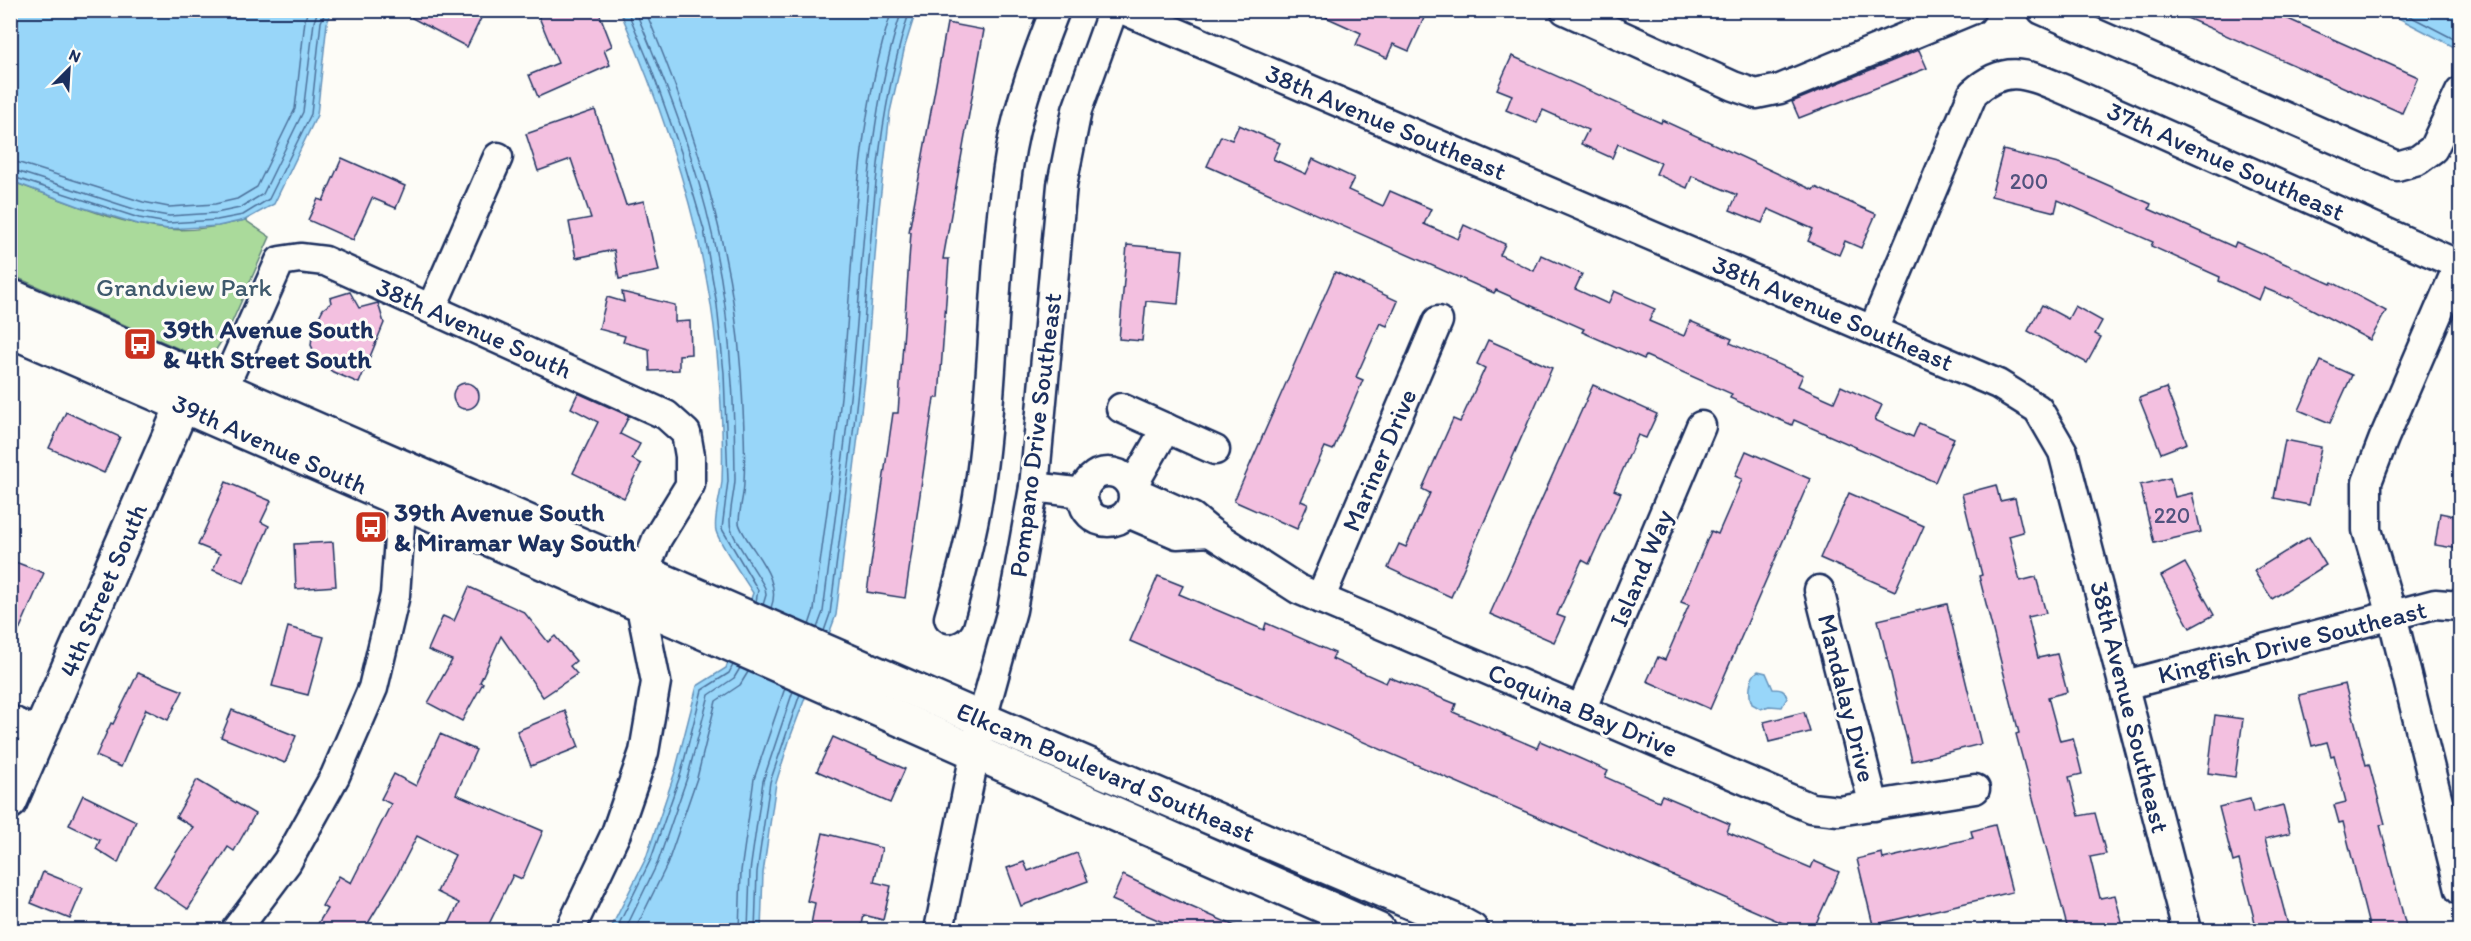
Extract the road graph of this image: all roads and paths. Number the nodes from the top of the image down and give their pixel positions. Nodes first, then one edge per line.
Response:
1 (1055, 10) edge
2 (1113, 10) edge
3 (1124, 10) edge
4 (1565, 10) edge
5 (1971, 10) edge
6 (2042, 10) edge
7 (2460, 92) edge
8 (498, 157) dead end
9 (280, 261) joint
10 (2460, 264) edge
11 (10, 296) edge
12 (431, 309) junction
13 (1438, 321) dead end
14 (10, 330) edge
15 (1873, 330) junction
16 (200, 390) junction
17 (1121, 408) dead end
18 (1701, 426) dead end
19 (1166, 428) junction
20 (1215, 450) dead end
21 (404, 469) junction
22 (1034, 487) junction
23 (1083, 493) junction
24 (1131, 497) junction
25 (403, 502) junction
26 (645, 573) junction
27 (1819, 590) dead end
28 (1320, 599) junction
29 (2460, 606) edge
30 (641, 607) junction
31 (2392, 615) junction
32 (949, 618) dead end
33 (734, 629) junction
34 (818, 666) junction
35 (2125, 684) junction
36 (1581, 710) junction
37 (10, 720) edge
38 (982, 720) junction
39 (41, 734) junction
40 (975, 752) junction
41 (1975, 789) dead end
42 (10, 802) edge
43 (1874, 806) junction
44 (1254, 836) junction
45 (1241, 870) junction
46 (2460, 890) edge
47 (236, 930) edge
48 (570, 930) edge
49 (939, 930) edge
50 (1378, 930) edge
51 (1471, 930) edge
52 (2187, 930) edge

1 - 32 street, Pompano Drive Southeast
2 - 22 street, Pompano Drive Southeast
3 - 15 street, 38th Avenue Southeast
4 - 5 street
6 - 7 street
8 - 12 street
9 - 12 street, 38th Avenue South
9 - 16 street, 4th Street South
10 - 15 street, 37th Avenue Southeast
10 - 31 street
11 - 16 street, 39th Avenue South
12 - 26 street, 38th Avenue South
13 - 28 street, Mariner Drive
14 - 16 street, 39th Avenue South
15 - 35 street, 38th Avenue Southeast
16 - 21 street, 39th Avenue South
16 - 25 street, 39th Avenue South
16 - 39 street, 4th Street South
17 - 19 street
18 - 36 street, Island Way
19 - 20 street
19 - 24 street
21 - 25 street
21 - 26 street, 39th Avenue South
22 - 23 street
22 - 38 street, Pompano Drive Southeast
23 - 24 street, Coquina Bay Drive
23 - 24 street
24 - 28 street, Coquina Bay Drive
25 - 30 street, 39th Avenue South
25 - 47 street
26 - 30 street
26 - 33 street, 39th Avenue South
27 - 43 street, Mandalay Drive
28 - 36 street, Coquina Bay Drive
29 - 31 street, Kingfish Drive Southeast
30 - 33 street, 39th Avenue South
30 - 48 street
31 - 35 street, Kingfish Drive Southeast
31 - 46 street
33 - 34 street, Elkcam Boulevard Southeast
34 - 38 street, Elkcam Boulevard Southeast
34 - 40 street, Elkcam Boulevard Southeast
35 - 52 street, 38th Avenue Southeast
36 - 43 street, Coquina Bay Drive
37 - 39 street
38 - 40 street, Pompano Drive Southeast
38 - 44 street, Elkcam Boulevard Southeast
39 - 42 street, 4th Street South
40 - 45 street, Elkcam Boulevard Southeast
40 - 49 street, Pompano Drive Southeast
41 - 43 street, Coquina Bay Drive
44 - 45 street
44 - 51 street, Elkcam Boulevard Southeast
45 - 50 street, Elkcam Boulevard Southeast

